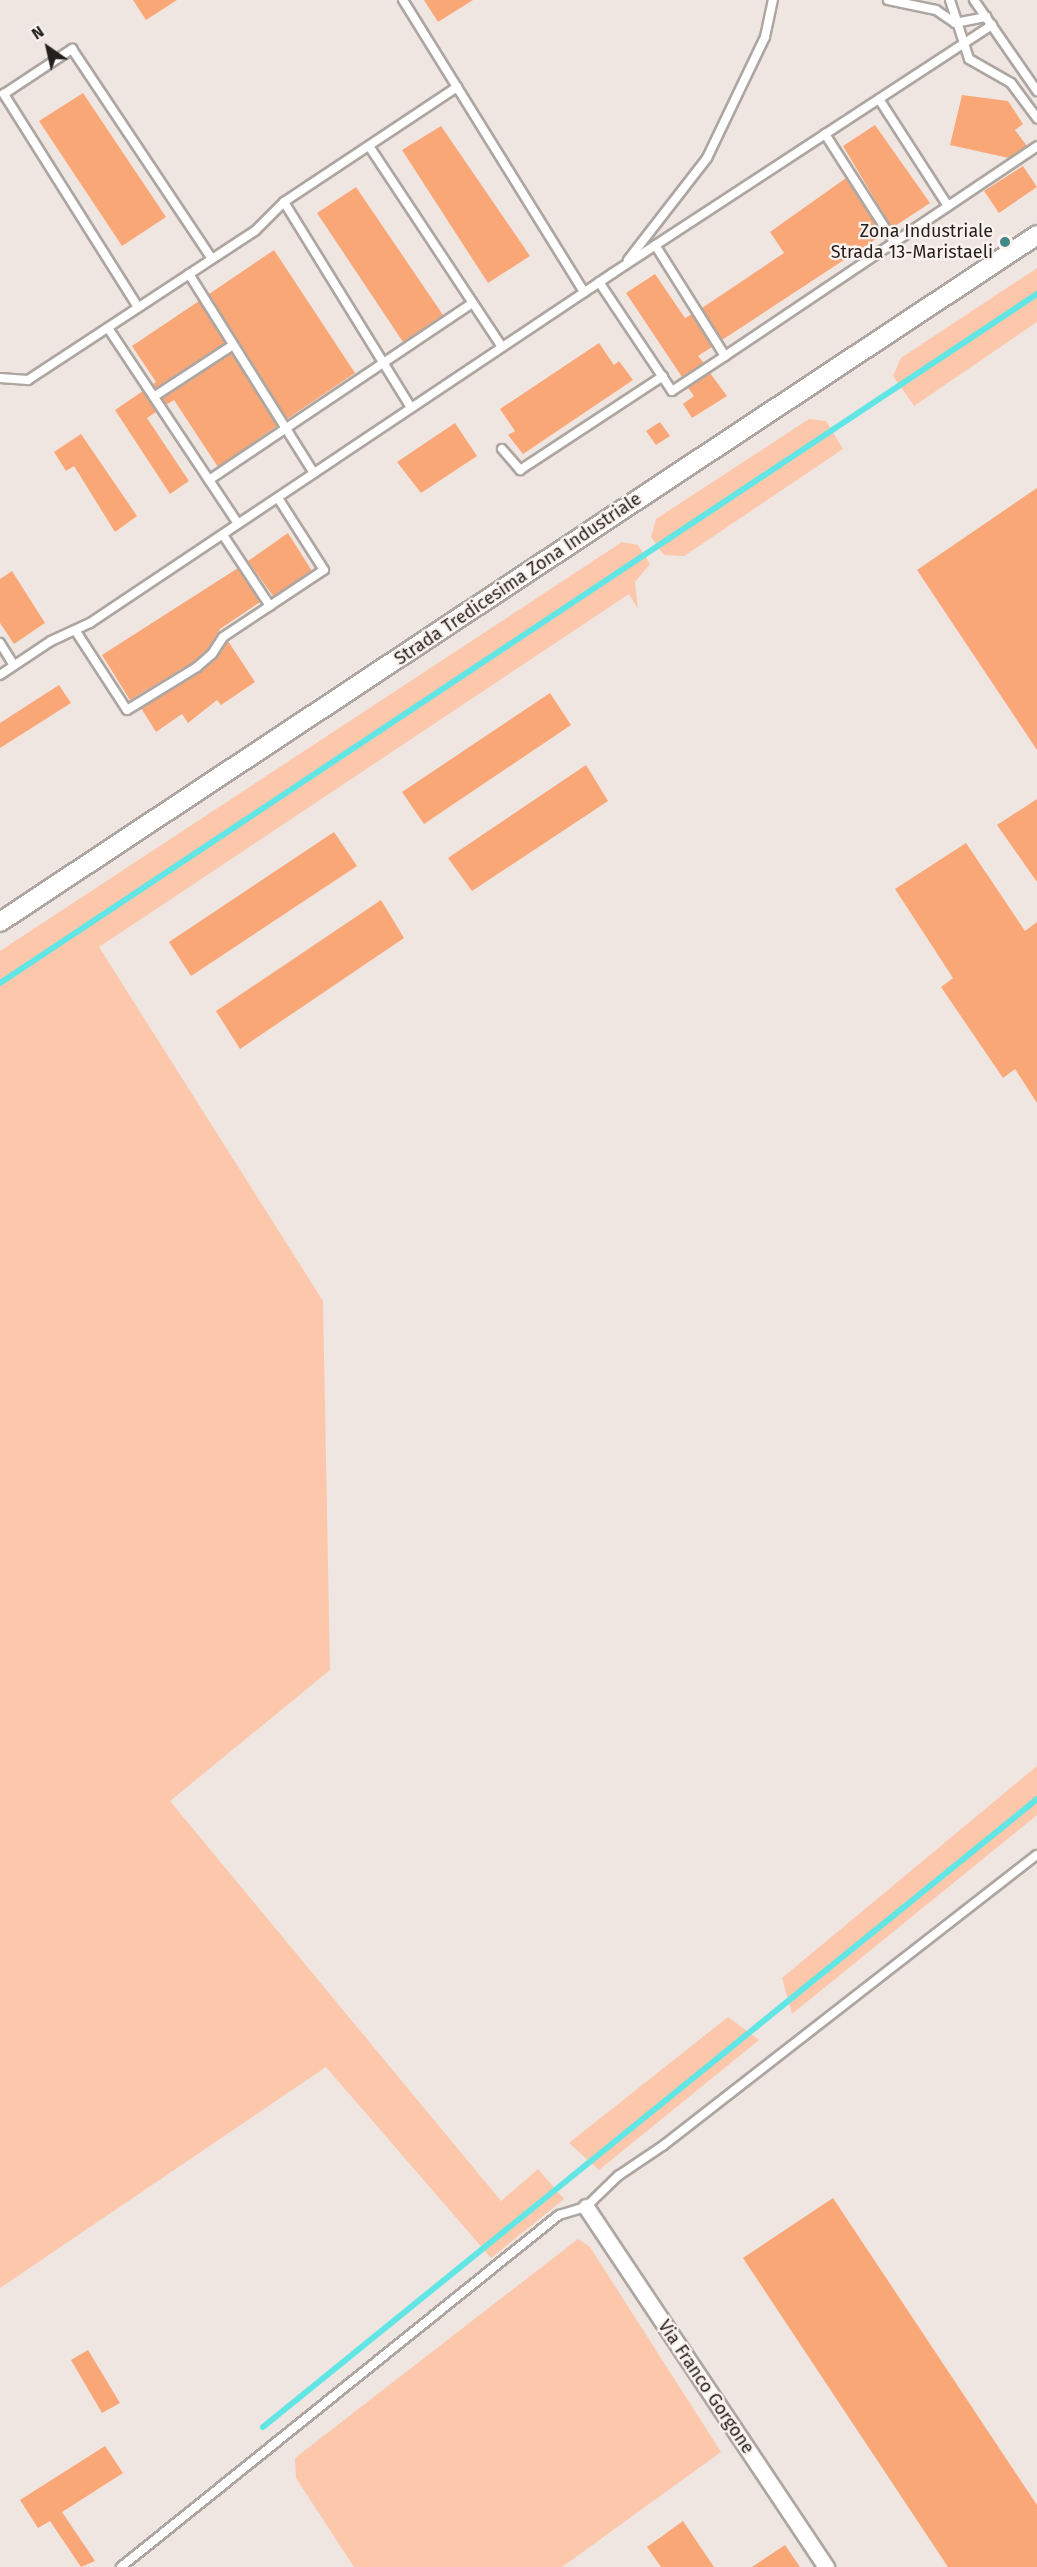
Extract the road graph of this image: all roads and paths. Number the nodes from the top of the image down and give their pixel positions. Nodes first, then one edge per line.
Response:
1 (403, 0) edge
2 (773, 0) edge
3 (888, 0) edge
4 (950, 0) edge
5 (974, 0) edge
6 (986, 17) junction
7 (956, 23) junction
8 (992, 25) junction
9 (961, 45) junction
10 (457, 87) junction
11 (1037, 91) edge
12 (879, 99) junction
13 (1037, 118) edge
14 (825, 134) junction
15 (369, 146) junction
16 (1037, 146) edge
17 (284, 202) junction
18 (948, 206) junction
19 (1037, 235) edge
20 (894, 242) junction
21 (655, 245) junction
22 (212, 259) junction
23 (624, 266) junction
24 (189, 274) junction
25 (599, 282) junction
26 (584, 292) junction
27 (472, 303) junction
28 (138, 307) junction
29 (108, 328) junction
30 (233, 345) junction
31 (502, 347) junction
32 (725, 356) junction
33 (384, 363) junction
34 (663, 376) junction
35 (0, 378) edge
36 (155, 396) junction
37 (411, 408) junction
38 (286, 430) junction
39 (502, 449) dead end
40 (314, 473) junction
41 (209, 480) junction
42 (278, 498) junction
43 (238, 524) junction
44 (223, 534) junction
45 (270, 606) junction
46 (75, 630) junction
47 (0, 643) edge
48 (14, 665) junction
49 (0, 675) edge
50 (0, 922) edge
51 (1037, 1855) edge
52 (586, 2207) junction
53 (121, 2567) edge
54 (826, 2567) edge

1 - 10 lane
2 - 23 lane
3 - 7 lane
4 - 7 lane
5 - 6 lane
6 - 7 lane
6 - 8 lane
7 - 9 lane
8 - 9 lane
8 - 11 lane
9 - 12 lane
9 - 13 lane
10 - 15 lane
10 - 26 lane
12 - 14 lane
12 - 18 lane
14 - 20 lane
14 - 21 lane
15 - 17 lane
15 - 27 lane
16 - 18 lane
17 - 22 lane
17 - 33 lane
18 - 20 lane
19 - 50 street, Strada Tredicesima Zona Industriale
20 - 32 lane
21 - 23 lane
21 - 32 lane
22 - 24 lane
22 - 28 lane
23 - 25 lane
24 - 28 lane
24 - 30 lane
25 - 26 lane
25 - 34 lane
26 - 31 lane
27 - 31 lane
27 - 33 lane
28 - 29 lane
29 - 35 lane
29 - 36 lane
30 - 36 lane
30 - 38 lane
31 - 37 lane
32 - 34 lane
33 - 37 lane
33 - 38 lane
34 - 39 lane
36 - 41 lane
37 - 40 lane
38 - 40 lane
38 - 41 lane
40 - 42 lane
41 - 43 lane
42 - 43 lane
42 - 45 lane
43 - 44 lane
44 - 45 lane
44 - 46 lane
45 - 46 lane
46 - 48 lane
47 - 48 lane
48 - 49 lane
51 - 52 lane
52 - 53 lane
52 - 54 street, Via Franco Gorgone

